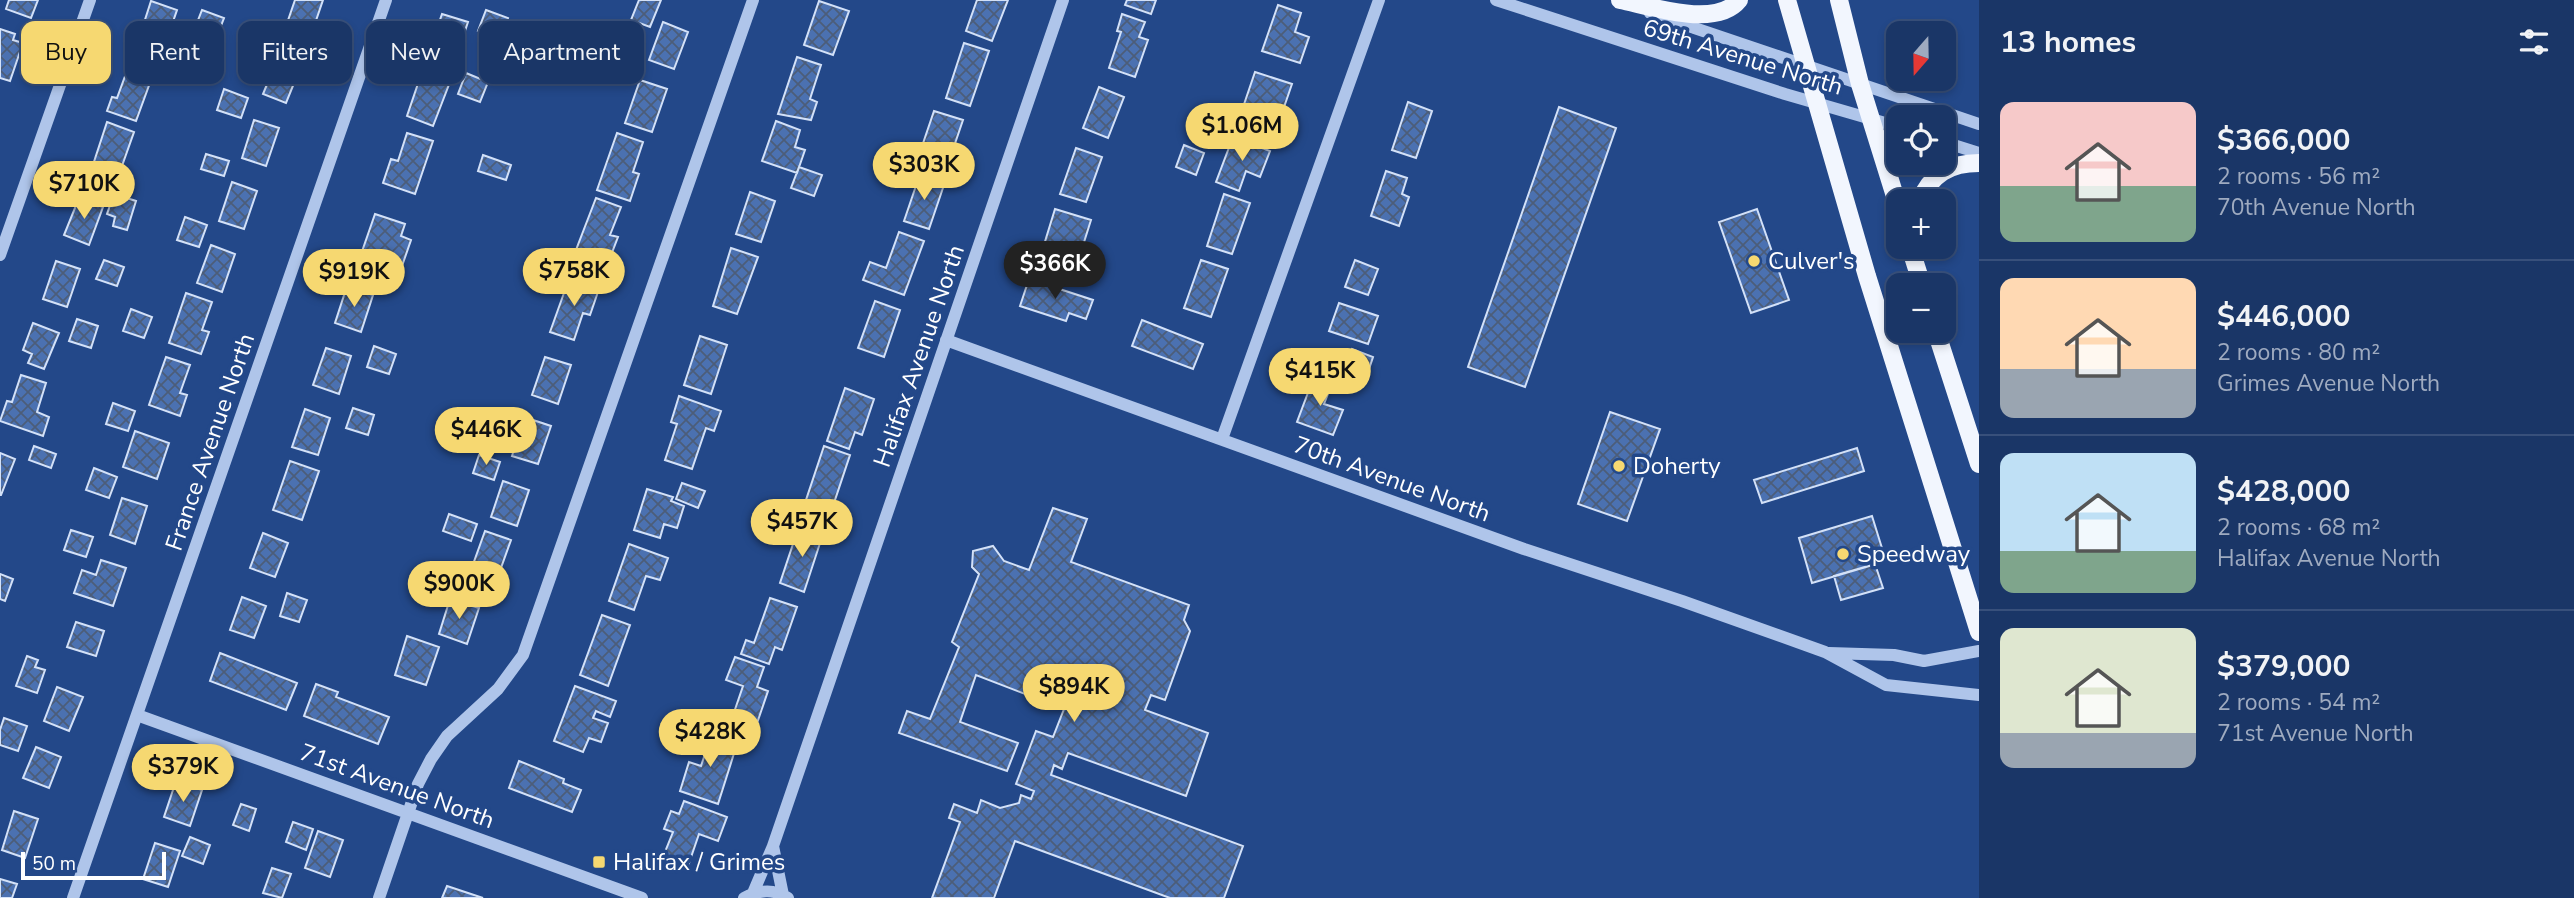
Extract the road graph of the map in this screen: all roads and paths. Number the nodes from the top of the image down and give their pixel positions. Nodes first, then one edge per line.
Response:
1 (90, 0) edge
2 (386, 0) edge
3 (753, 0) edge
4 (1063, 0) edge
5 (1379, 0) edge
6 (1496, 0) edge
7 (1618, 0) edge
8 (1739, 0) edge
9 (1787, 0) edge
10 (1839, 0) edge
11 (1808, 68) junction
12 (1860, 84) junction
13 (1818, 104) junction
14 (1872, 118) junction
15 (1886, 123) edge
16 (1979, 124) edge
17 (1956, 146) edge
18 (1979, 153) edge
19 (1979, 163) edge
20 (1893, 189) edge
21 (1926, 189) edge
22 (0, 255) edge
23 (946, 340) junction
24 (1940, 343) edge
25 (1222, 439) junction
26 (1979, 464) edge
27 (1979, 632) edge
28 (1979, 651) edge
29 (1825, 652) junction
30 (1979, 695) edge
31 (137, 715) junction
32 (409, 812) junction
33 (773, 846) junction
34 (749, 895) edge
35 (786, 896) edge
36 (74, 898) edge
37 (379, 898) edge
38 (642, 898) edge

1 - 22 street
2 - 31 street, France Avenue North
3 - 32 street
4 - 23 street, Halifax Avenue North
5 - 25 street
6 - 13 street, 69th Avenue North
7 - 8 main road
7 - 11 street, 69th Avenue North
9 - 11 main road
10 - 12 main road
11 - 12 street, 69th Avenue North
11 - 13 main road
12 - 14 main road
12 - 16 street, 69th Avenue North
13 - 14 street, 69th Avenue North
13 - 27 main road
14 - 15 street, 69th Avenue North
14 - 20 main road
17 - 18 street
19 - 21 main road
23 - 25 street, 70th Avenue North
23 - 33 street, Halifax Avenue North
24 - 26 main road
25 - 29 street, 70th Avenue North
28 - 29 street, 70th Avenue North
29 - 30 street, 70th Avenue North
31 - 32 street, 71st Avenue North
31 - 36 street, France Avenue North
32 - 37 street
32 - 38 street, 71st Avenue North
33 - 34 street, Halifax Avenue North
33 - 35 street
34 - 35 street

